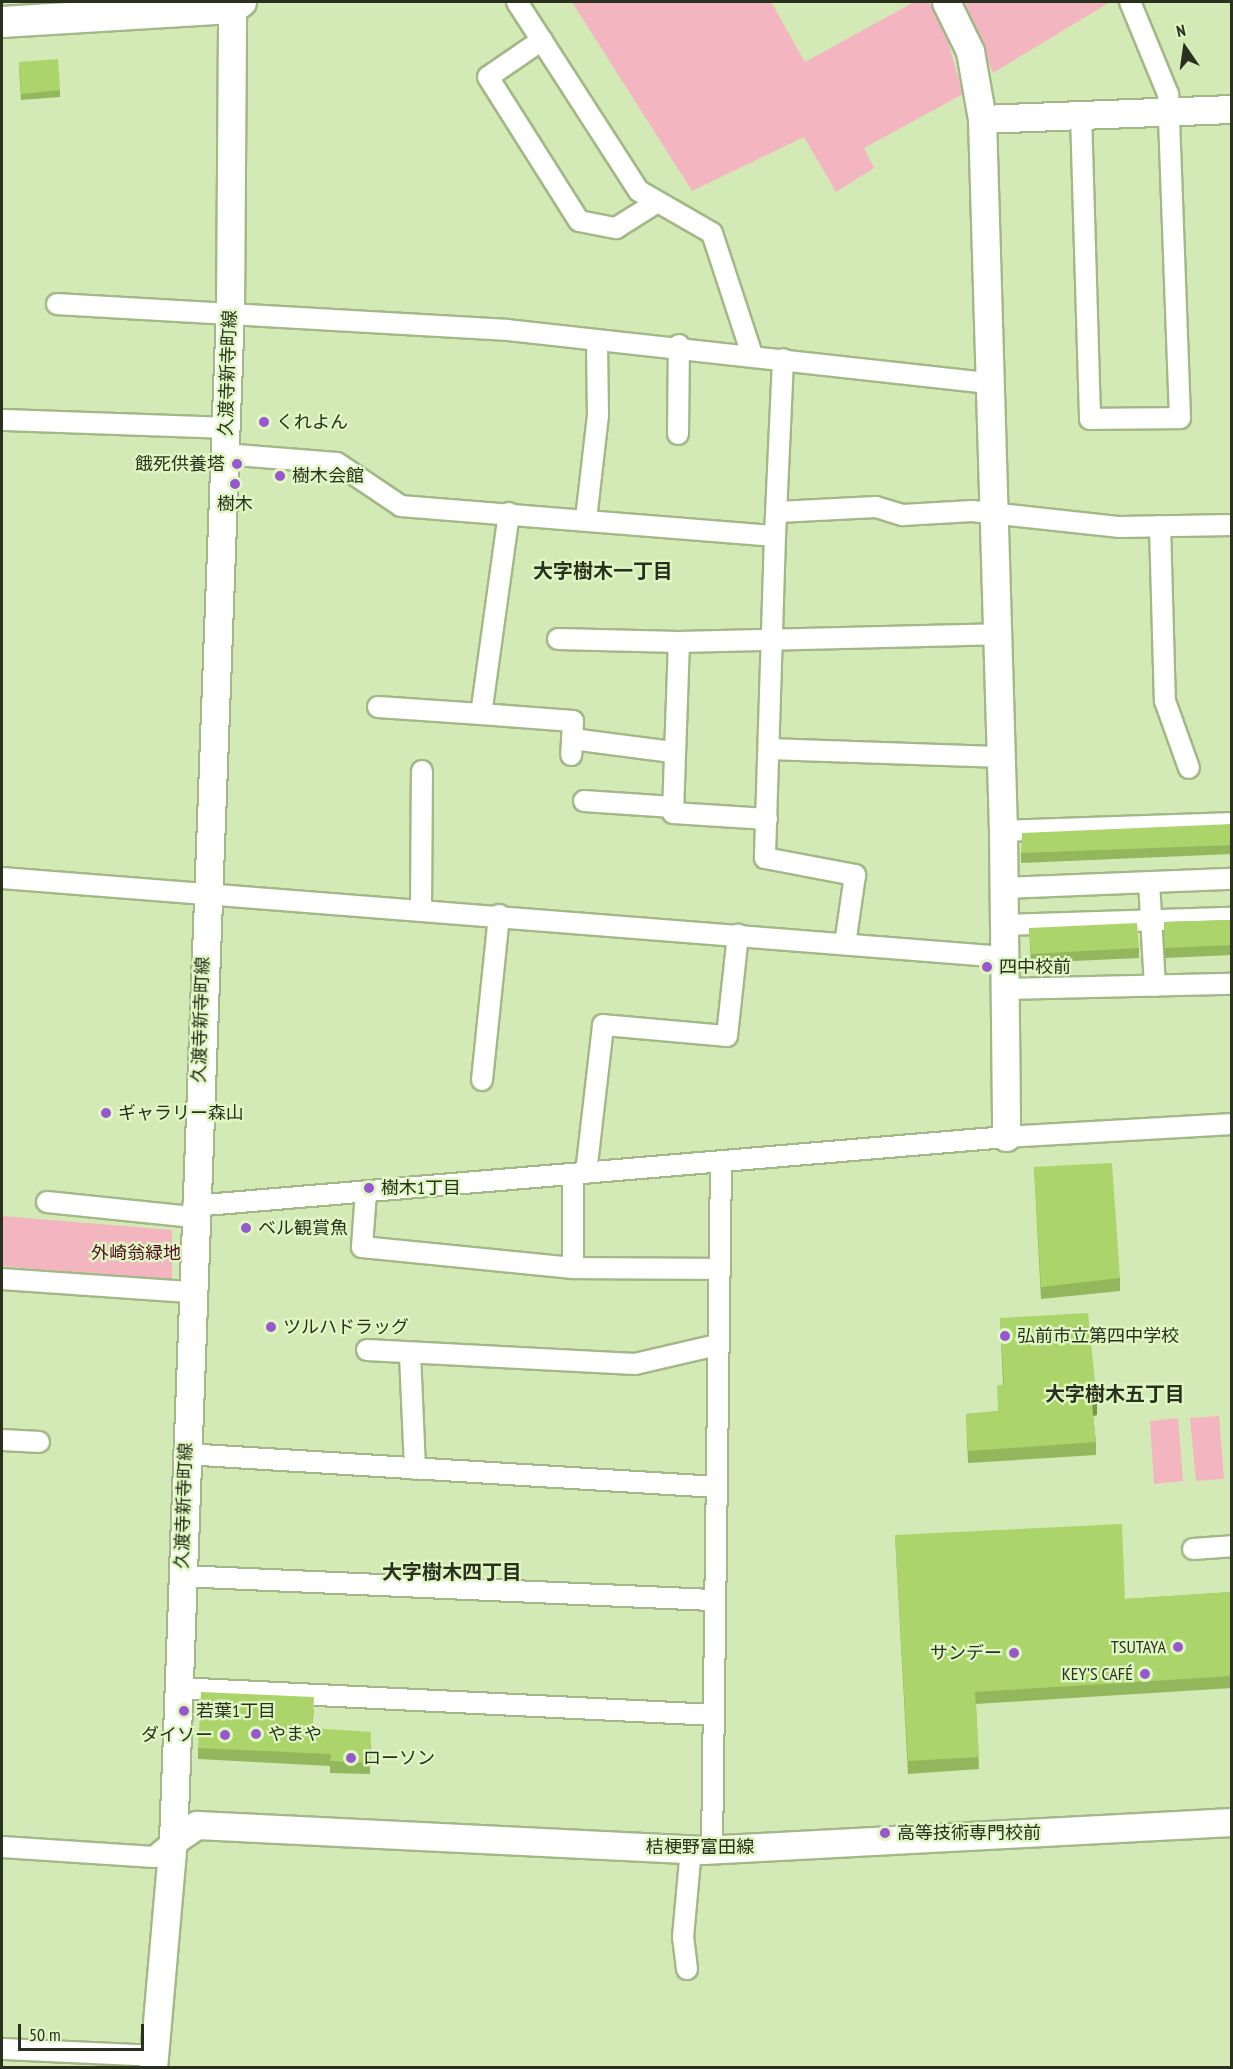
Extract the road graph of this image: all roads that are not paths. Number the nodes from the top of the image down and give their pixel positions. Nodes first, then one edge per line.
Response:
1 (517, 2) edge
2 (946, 2) edge
3 (1130, 2) edge
4 (235, 4) edge
5 (2, 22) edge
6 (542, 40) junction
7 (1232, 109) edge
8 (1168, 111) junction
9 (1081, 114) junction
10 (982, 119) junction
11 (656, 202) junction
12 (57, 304) dead end
13 (230, 312) junction
14 (597, 341) junction
15 (680, 345) junction
16 (752, 355) junction
17 (783, 359) junction
18 (990, 383) junction
19 (2, 420) edge
20 (226, 428) junction
21 (678, 434) dead end
22 (224, 454) junction
23 (778, 512) junction
24 (509, 513) junction
25 (993, 513) junction
26 (586, 519) junction
27 (1232, 525) edge
28 (1160, 526) junction
29 (775, 536) junction
30 (997, 634) junction
31 (558, 639) dead end
32 (769, 641) junction
33 (679, 642) junction
34 (378, 707) dead end
35 (481, 714) junction
36 (771, 749) junction
37 (672, 752) junction
38 (1001, 757) junction
39 (1189, 768) dead end
40 (422, 771) dead end
41 (584, 801) dead end
42 (673, 807) junction
43 (767, 819) junction
44 (1232, 823) edge
45 (1003, 831) junction
46 (2, 878) edge
47 (1232, 879) edge
48 (1149, 882) junction
49 (1004, 888) junction
50 (206, 896) junction
51 (421, 908) junction
52 (499, 915) junction
53 (1232, 918) edge
54 (1151, 920) junction
55 (1004, 926) junction
56 (738, 935) junction
57 (845, 944) junction
58 (1004, 957) junction
59 (1232, 984) edge
60 (1155, 986) junction
61 (1005, 989) junction
62 (482, 1080) dead end
63 (1232, 1124) edge
64 (1006, 1137) junction
65 (721, 1161) junction
66 (579, 1174) junction
67 (366, 1192) junction
68 (47, 1202) dead end
69 (193, 1212) junction
70 (573, 1268) junction
71 (717, 1269) junction
72 (2, 1279) edge
73 (190, 1292) junction
74 (717, 1345) junction
75 (367, 1350) dead end
76 (410, 1354) junction
77 (2, 1440) edge
78 (39, 1442) dead end
79 (185, 1454) junction
80 (415, 1469) junction
81 (717, 1487) junction
82 (1232, 1546) edge
83 (1193, 1549) dead end
84 (182, 1576) junction
85 (711, 1600) junction
86 (178, 1688) junction
87 (714, 1715) junction
88 (1232, 1822) edge
89 (173, 1841) junction
90 (2, 1847) edge
91 (701, 1850) junction
92 (687, 1969) dead end
93 (2, 2049) edge
94 (153, 2062) edge

1 - 6 street
2 - 10 main road
3 - 8 street
4 - 5 main road
4 - 13 main road, 久渡寺新寺町線
6 - 11 street
6 - 11 street
7 - 8 main road
8 - 9 main road
8 - 9 street
9 - 10 main road
10 - 18 main road
11 - 16 street
12 - 13 street
13 - 14 street
13 - 20 main road, 久渡寺新寺町線
14 - 15 street
14 - 26 street
15 - 16 street
15 - 21 street
16 - 17 street
17 - 18 street
17 - 23 street
18 - 25 main road
19 - 20 street
20 - 22 main road, 久渡寺新寺町線
22 - 24 street
22 - 50 main road, 久渡寺新寺町線
23 - 25 street
23 - 29 street
24 - 26 street
24 - 35 street
25 - 28 street
25 - 30 main road
26 - 29 street
27 - 28 street
28 - 39 street
29 - 32 street
30 - 32 street
30 - 38 main road
31 - 33 street
32 - 33 street
32 - 36 street
33 - 37 street
34 - 35 street
35 - 37 street
36 - 38 street
36 - 43 street
37 - 42 street
38 - 45 main road
40 - 51 street
41 - 42 street
42 - 43 street
43 - 57 street
44 - 45 street
45 - 49 main road
46 - 50 street
47 - 48 street
48 - 49 street
48 - 54 street
49 - 55 main road
50 - 51 street
50 - 69 main road, 久渡寺新寺町線
51 - 52 street
52 - 56 street
52 - 62 street
53 - 54 street
54 - 55 street
54 - 60 street
55 - 58 main road
56 - 57 street
56 - 66 street
57 - 58 street
58 - 61 main road
59 - 60 street
60 - 61 street
61 - 64 main road
63 - 64 street
64 - 65 street
65 - 66 street
65 - 71 street
66 - 67 street
66 - 70 street
67 - 69 street
67 - 70 street
68 - 69 street
69 - 73 main road, 久渡寺新寺町線
70 - 71 street
71 - 74 street
72 - 73 street
73 - 79 main road, 久渡寺新寺町線
74 - 76 street
74 - 81 street
75 - 76 street
76 - 80 street
77 - 78 street
79 - 80 street
79 - 84 main road, 久渡寺新寺町線
80 - 81 street
81 - 85 street
82 - 83 street
84 - 85 street
84 - 86 main road, 久渡寺新寺町線
85 - 87 street
86 - 87 street
86 - 89 main road, 久渡寺新寺町線
87 - 91 street
88 - 91 main road, 桔梗野富田線
89 - 90 street
89 - 91 main road, 桔梗野富田線
89 - 94 main road, 久渡寺新寺町線
91 - 92 street
93 - 94 street

